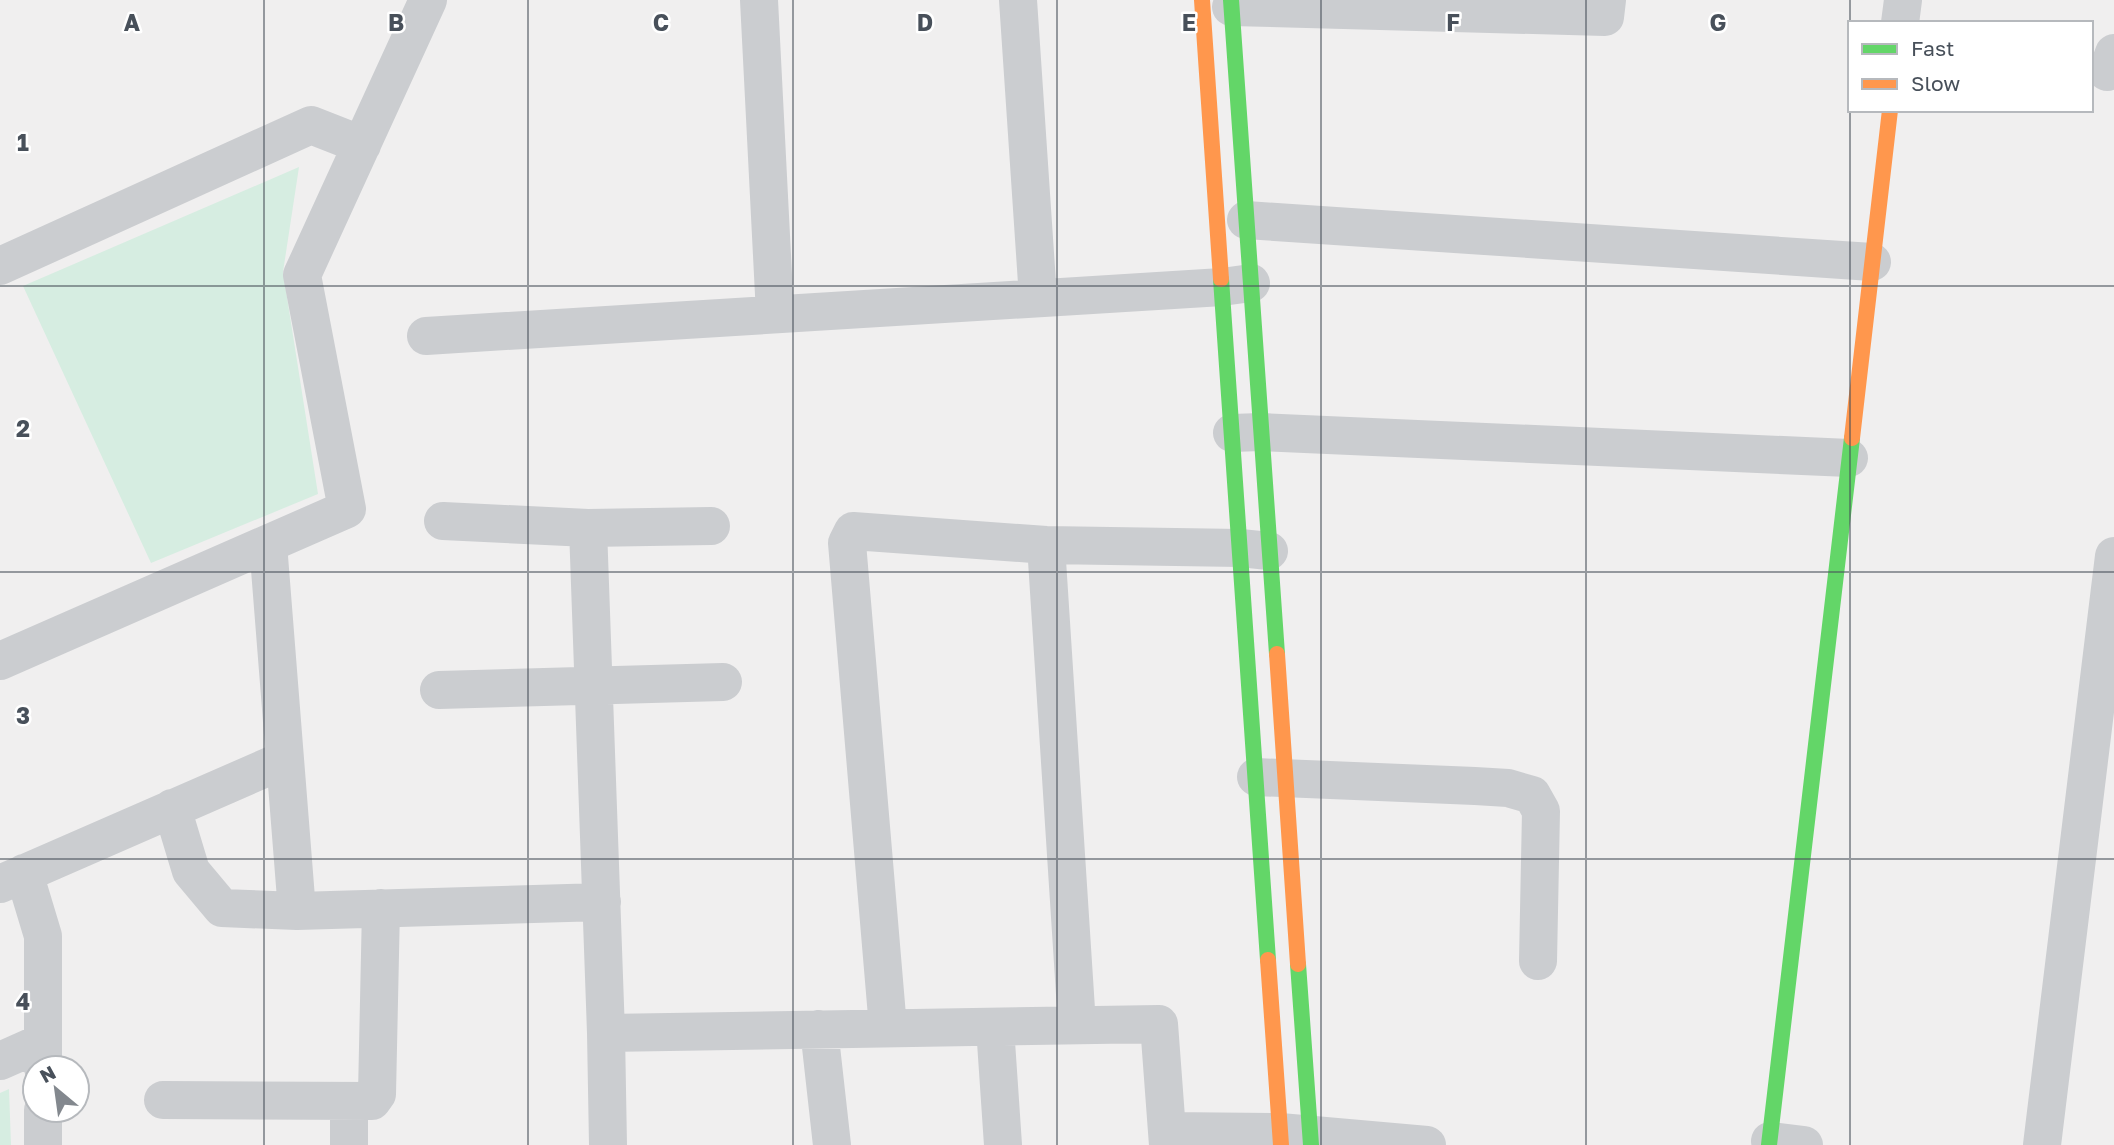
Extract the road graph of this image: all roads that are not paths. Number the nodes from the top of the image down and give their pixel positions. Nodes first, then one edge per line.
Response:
1 (428, 0) edge
2 (759, 0) edge
3 (1018, 0) edge
4 (1607, 0) edge
5 (1903, 0) edge
6 (1221, 2) edge
7 (1470, 7) edge
8 (1900, 21) edge
9 (1890, 112) edge
10 (362, 145) junction
11 (1246, 220) junction
12 (1872, 262) junction
13 (0, 266) edge
14 (1236, 285) junction
15 (1038, 298) junction
16 (775, 314) junction
17 (426, 336) dead end
18 (1247, 433) junction
19 (1849, 458) junction
20 (443, 521) dead end
21 (711, 526) dead end
22 (588, 528) junction
23 (268, 544) junction
24 (1046, 545) junction
25 (1255, 549) junction
26 (2114, 556) edge
27 (0, 661) edge
28 (723, 682) dead end
29 (594, 687) junction
30 (439, 690) dead end
31 (284, 760) junction
32 (1271, 777) junction
33 (172, 808) junction
34 (12, 878) edge
35 (602, 902) junction
36 (381, 908) junction
37 (297, 911) junction
38 (1538, 961) dead end
39 (1077, 1025) junction
40 (995, 1027) junction
41 (888, 1028) junction
42 (818, 1029) junction
43 (606, 1032) junction
44 (43, 1054) edge
45 (21, 1058) edge
46 (0, 1061) edge
47 (163, 1100) dead end
48 (349, 1102) junction
49 (43, 1124) edge
50 (1167, 1138) edge
51 (1296, 1139) edge
52 (1781, 1144) edge
53 (43, 1145) edge
54 (349, 1145) edge
55 (608, 1145) edge
56 (832, 1145) edge
57 (1003, 1145) edge
58 (1427, 1145) edge
59 (2042, 1145) edge

1 - 10 street
2 - 16 street
3 - 15 street
4 - 7 street
5 - 8 street
6 - 7 street
6 - 11 street
6 - 14 street
9 - 12 street
10 - 13 street
10 - 23 street
11 - 12 street
11 - 14 street
12 - 19 street
14 - 15 street
14 - 18 street
14 - 18 street
15 - 16 street
16 - 17 street
18 - 19 street
18 - 25 street
18 - 25 street
19 - 52 street
20 - 22 street
21 - 22 street
22 - 29 street
23 - 27 street
23 - 31 street
24 - 25 street
24 - 39 street
24 - 41 street
25 - 32 street
25 - 32 street
26 - 59 street
28 - 29 street
29 - 30 street
29 - 35 street
31 - 33 street
31 - 37 street
32 - 38 street
32 - 51 street
32 - 51 street
33 - 34 street
33 - 37 street
34 - 44 street
35 - 36 street
35 - 43 street
36 - 37 street
36 - 48 street
39 - 40 street
39 - 50 street
40 - 41 street
40 - 57 street
41 - 42 street
42 - 43 street
42 - 56 street
43 - 55 street
45 - 46 street
47 - 48 street
48 - 54 street
49 - 53 street
50 - 51 street
51 - 58 street

